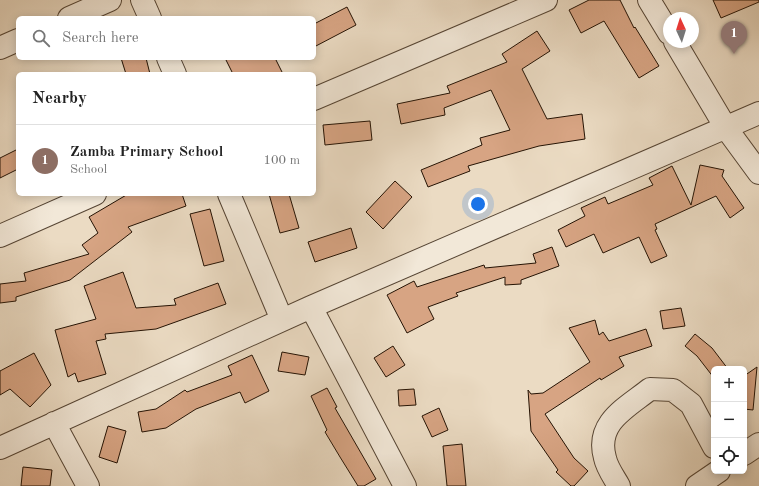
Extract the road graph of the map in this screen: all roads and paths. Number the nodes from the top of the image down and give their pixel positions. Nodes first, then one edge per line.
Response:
1 (110, 0) edge
2 (142, 0) edge
3 (546, 0) edge
4 (649, 0) edge
5 (74, 16) edge
6 (149, 16) edge
7 (663, 23) edge
8 (16, 41) edge
9 (0, 48) edge
10 (679, 48) edge
11 (169, 60) edge
12 (175, 72) edge
13 (316, 98) edge
14 (759, 113) edge
15 (726, 128) junction
16 (759, 173) edge
17 (90, 196) edge
18 (230, 196) edge
19 (0, 236) edge
20 (311, 307) junction
21 (282, 320) junction
22 (54, 423) junction
23 (711, 441) edge
24 (759, 444) edge
25 (0, 448) edge
26 (747, 452) edge
27 (715, 474) edge
28 (88, 486) edge
29 (405, 486) edge
30 (619, 486) edge
31 (697, 486) edge

1 - 5 street
2 - 6 street
3 - 13 street
4 - 7 street
8 - 9 street
10 - 15 street
11 - 12 street
14 - 15 street
15 - 16 street
15 - 20 street
17 - 19 street
18 - 21 street
20 - 21 street
20 - 29 street
21 - 22 street
22 - 25 street
22 - 28 street
23 - 30 street
24 - 26 street
27 - 31 street

